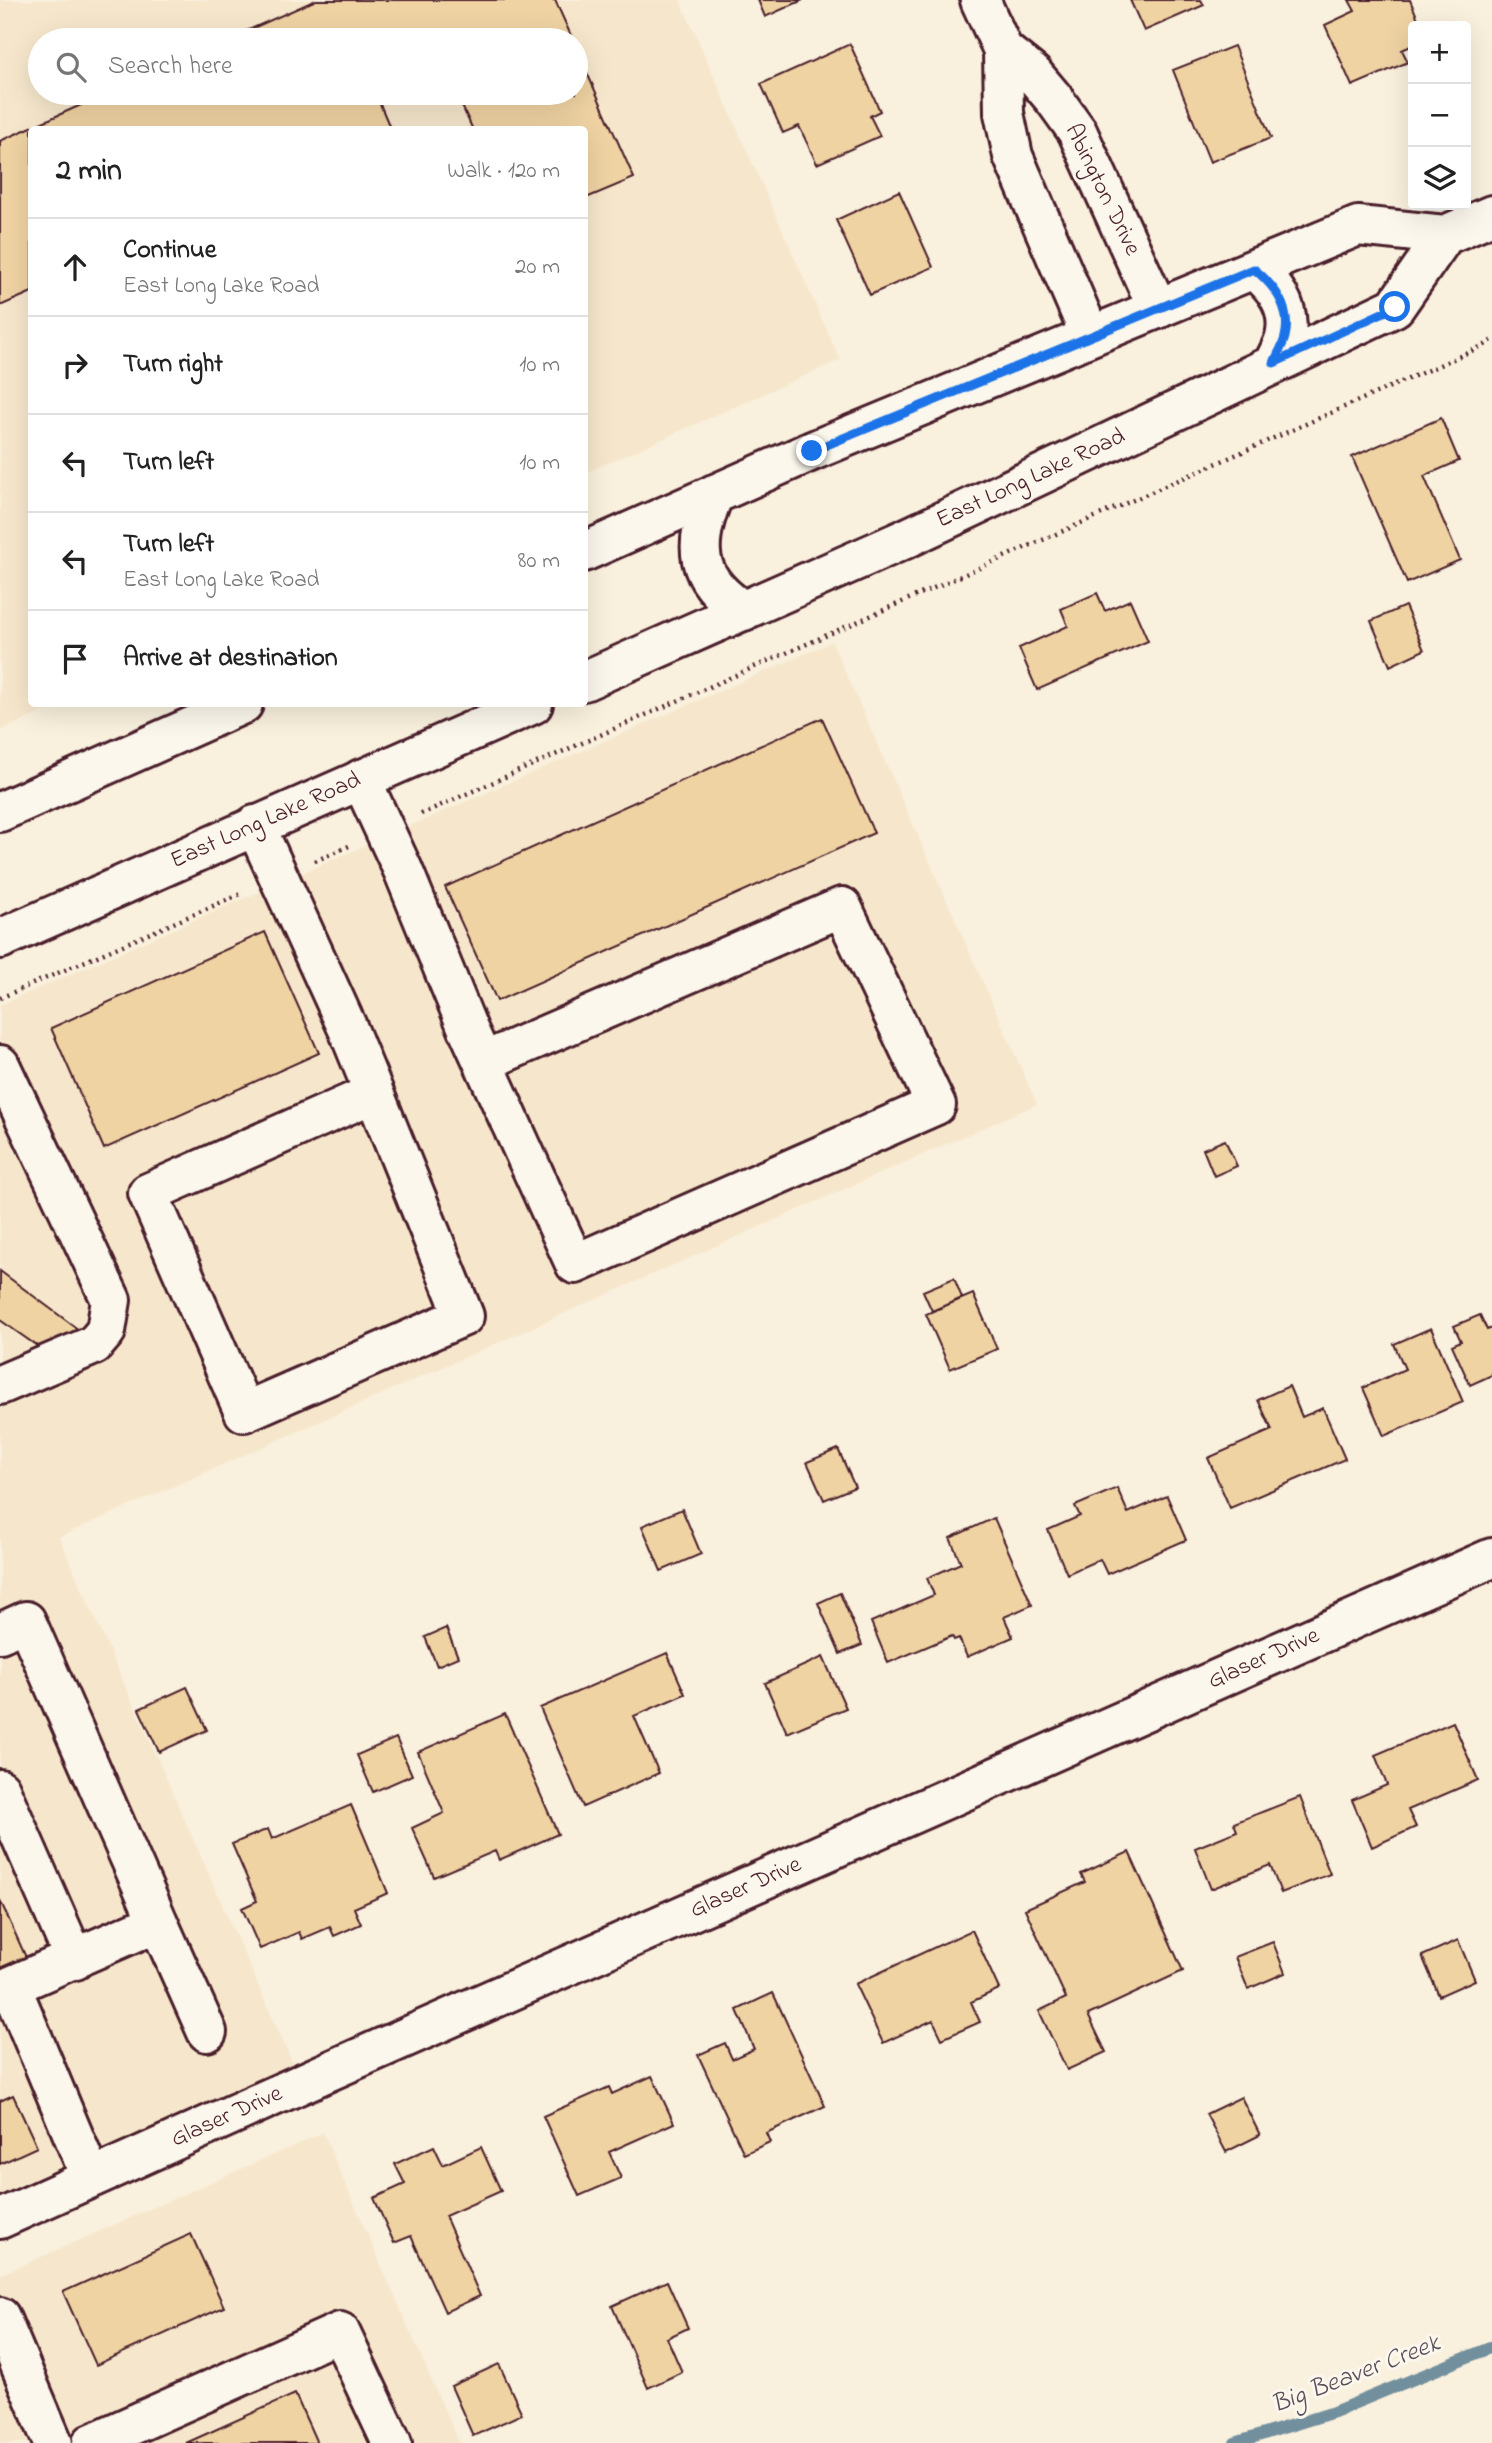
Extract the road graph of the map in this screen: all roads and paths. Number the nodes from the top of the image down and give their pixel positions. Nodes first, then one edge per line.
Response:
1 (980, 0) edge
2 (1003, 50) junction
3 (1492, 215) edge
4 (1445, 235) junction
5 (1254, 269) junction
6 (1158, 309) junction
7 (1090, 335) junction
8 (1492, 340) edge
9 (1274, 363) junction
10 (714, 495) junction
11 (588, 550) edge
12 (744, 611) junction
13 (588, 679) edge
14 (236, 707) edge
15 (523, 707) edge
16 (362, 779) junction
17 (0, 812) edge
18 (255, 825) junction
19 (386, 830) junction
20 (279, 877) junction
21 (0, 939) edge
22 (0, 998) edge
23 (483, 1062) junction
24 (1, 1070) edge
25 (374, 1093) junction
26 (0, 1385) edge
27 (1492, 1558) edge
28 (0, 1633) edge
29 (0, 1788) edge
30 (158, 1922) junction
31 (75, 1960) junction
32 (6, 1989) edge
33 (208, 2032) dead end
34 (91, 2178) junction
35 (0, 2219) edge
36 (0, 2317) edge
37 (52, 2443) edge
38 (92, 2443) edge
39 (392, 2443) edge

1 - 2 main road, Abington Drive
2 - 6 main road, Abington Drive
2 - 7 main road, Abington Drive
3 - 4 main road
4 - 5 main road
4 - 9 main road, East Long Lake Road
5 - 6 main road
5 - 9 main road
6 - 7 main road
7 - 10 main road
8 - 19 path
9 - 12 main road, East Long Lake Road
10 - 11 main road
10 - 12 main road
12 - 13 main road, East Long Lake Road
14 - 17 main road
15 - 16 main road, East Long Lake Road
16 - 18 main road, East Long Lake Road
16 - 19 main road
18 - 20 main road
18 - 21 main road, East Long Lake Road
19 - 20 path
19 - 23 main road
20 - 22 path
20 - 25 main road
23 - 23 main road
24 - 26 main road
25 - 25 main road
27 - 34 main road, Glaser Drive
28 - 30 main road
29 - 31 main road
30 - 31 main road
30 - 33 main road
31 - 32 main road
32 - 34 main road
34 - 35 main road, Glaser Drive
36 - 37 main road
38 - 39 main road

